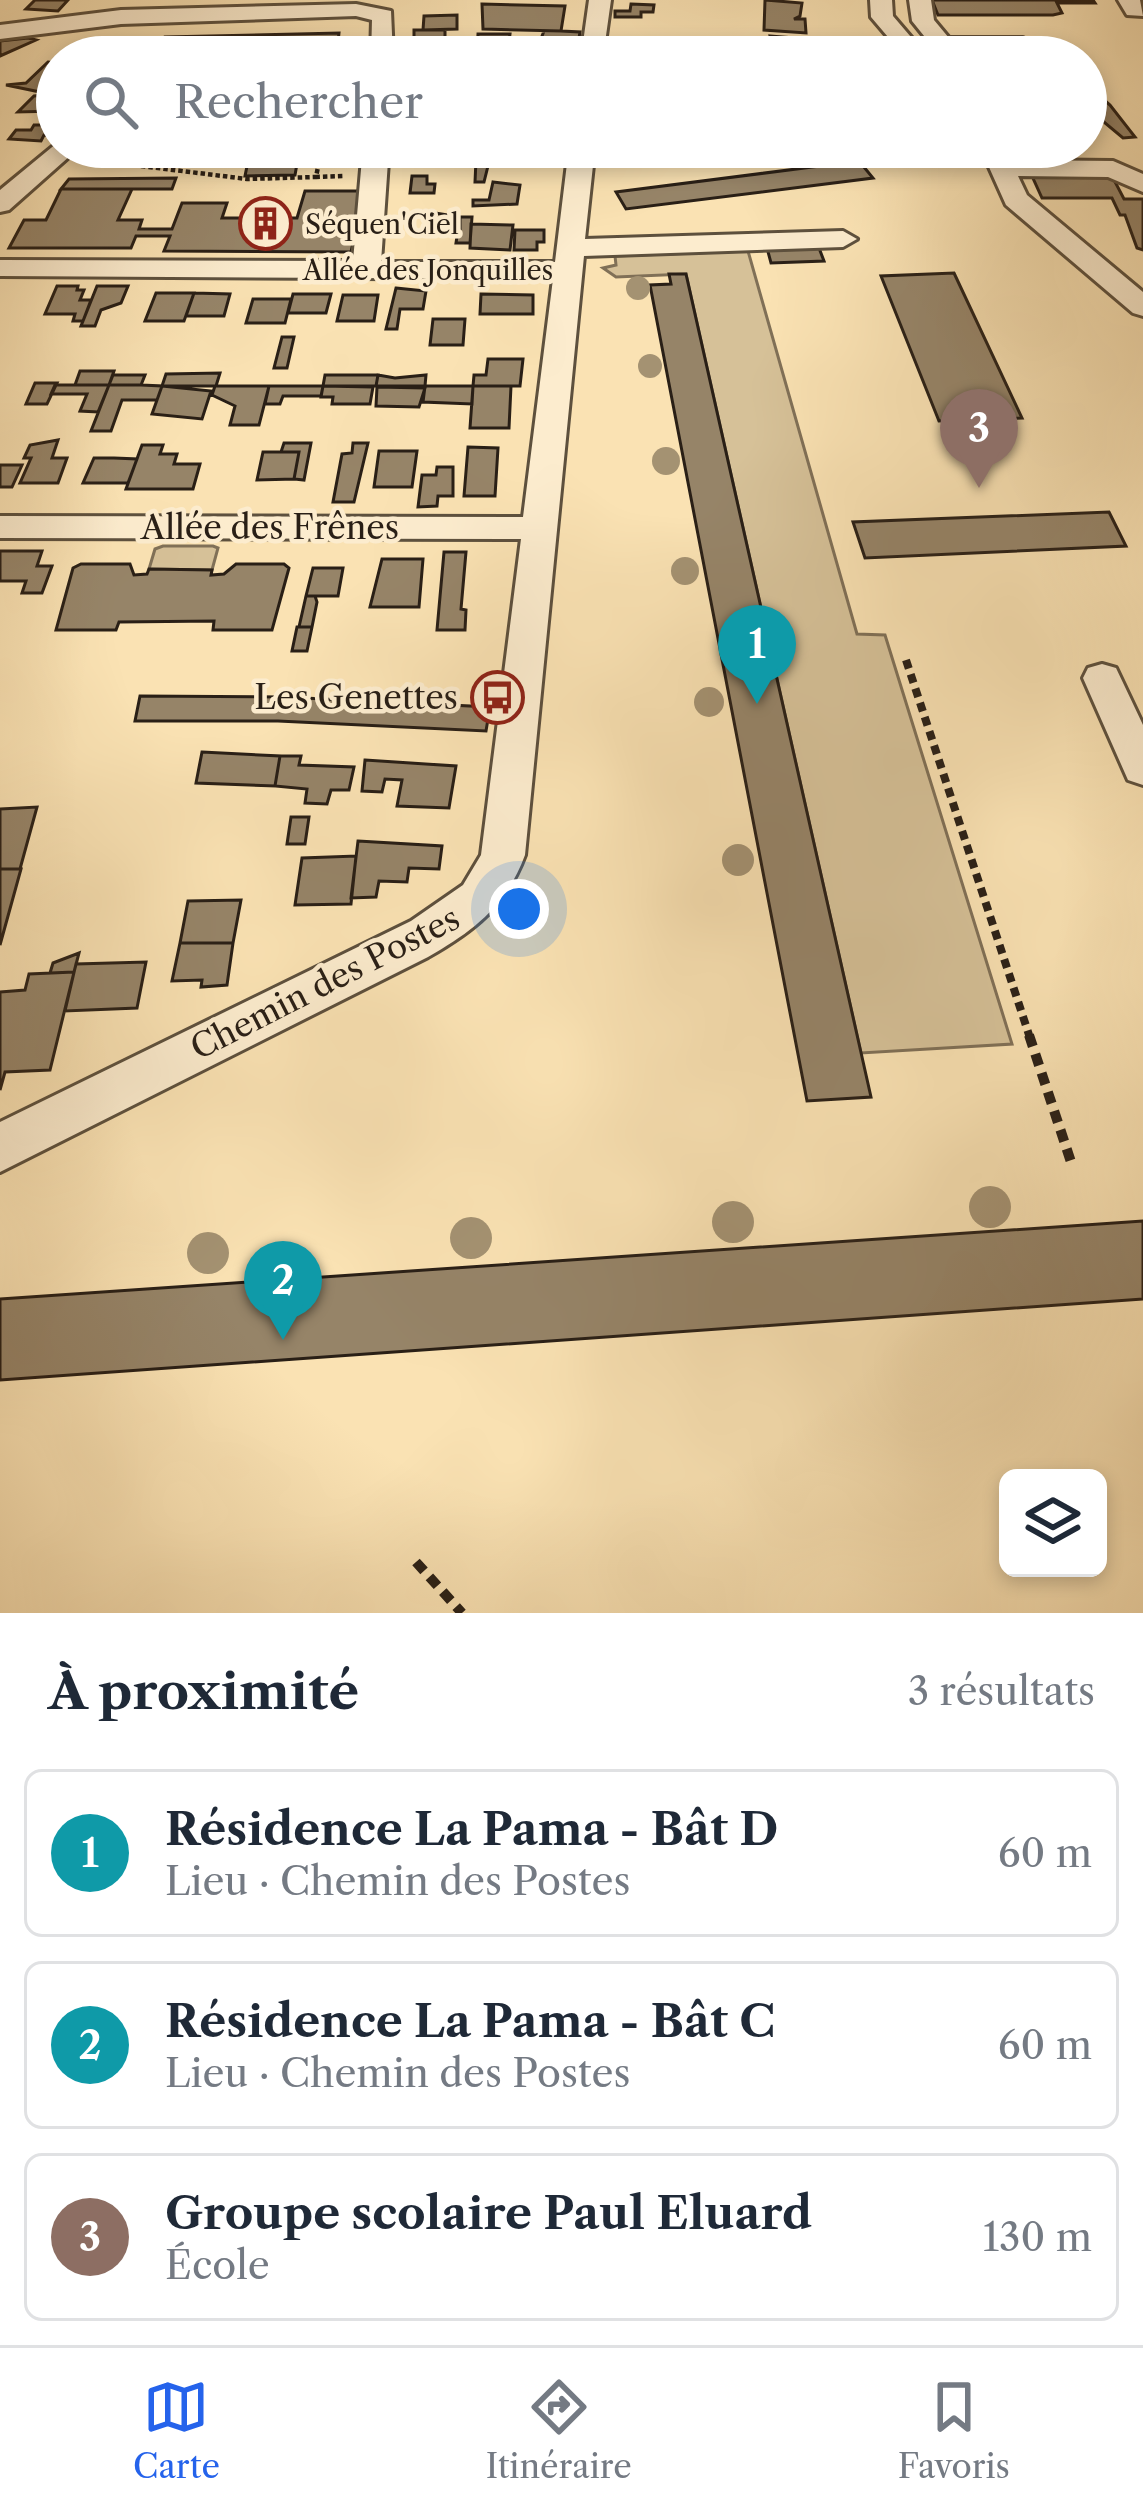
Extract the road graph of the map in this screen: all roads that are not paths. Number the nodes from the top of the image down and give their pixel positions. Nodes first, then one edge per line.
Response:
1 (600, 0) edge
2 (881, 0) edge
3 (920, 0) edge
4 (1129, 0) edge
5 (256, 6) edge
6 (1143, 10) edge
7 (80, 22) junction
8 (0, 32) edge
9 (59, 36) edge
10 (383, 36) edge
11 (595, 36) edge
12 (898, 36) edge
13 (937, 36) edge
14 (36, 47) edge
15 (16, 55) dead end
16 (42, 168) edge
17 (374, 168) edge
18 (580, 168) edge
19 (1002, 168) edge
20 (1103, 168) edge
21 (1143, 184) edge
22 (0, 204) edge
23 (843, 239) dead end
24 (569, 260) junction
25 (0, 268) edge
26 (366, 269) junction
27 (1143, 307) edge
28 (0, 527) edge
29 (540, 528) junction
30 (1102, 677) dead end
31 (1143, 769) edge
32 (0, 1148) edge

1 - 11 street
2 - 12 street
3 - 13 street
4 - 6 street
5 - 7 street
5 - 10 street
7 - 8 street
7 - 9 street
14 - 15 street
16 - 22 street
17 - 26 street
18 - 24 street, Chemin des Postes
19 - 27 street
20 - 21 street
23 - 24 street, Allée des Jonquilles
24 - 26 street, Allée des Jonquilles
24 - 29 street, Chemin des Postes
25 - 26 street, Allée des Jonquilles
28 - 29 street, Allée des Frênes
29 - 32 street, Chemin des Postes
30 - 31 street

